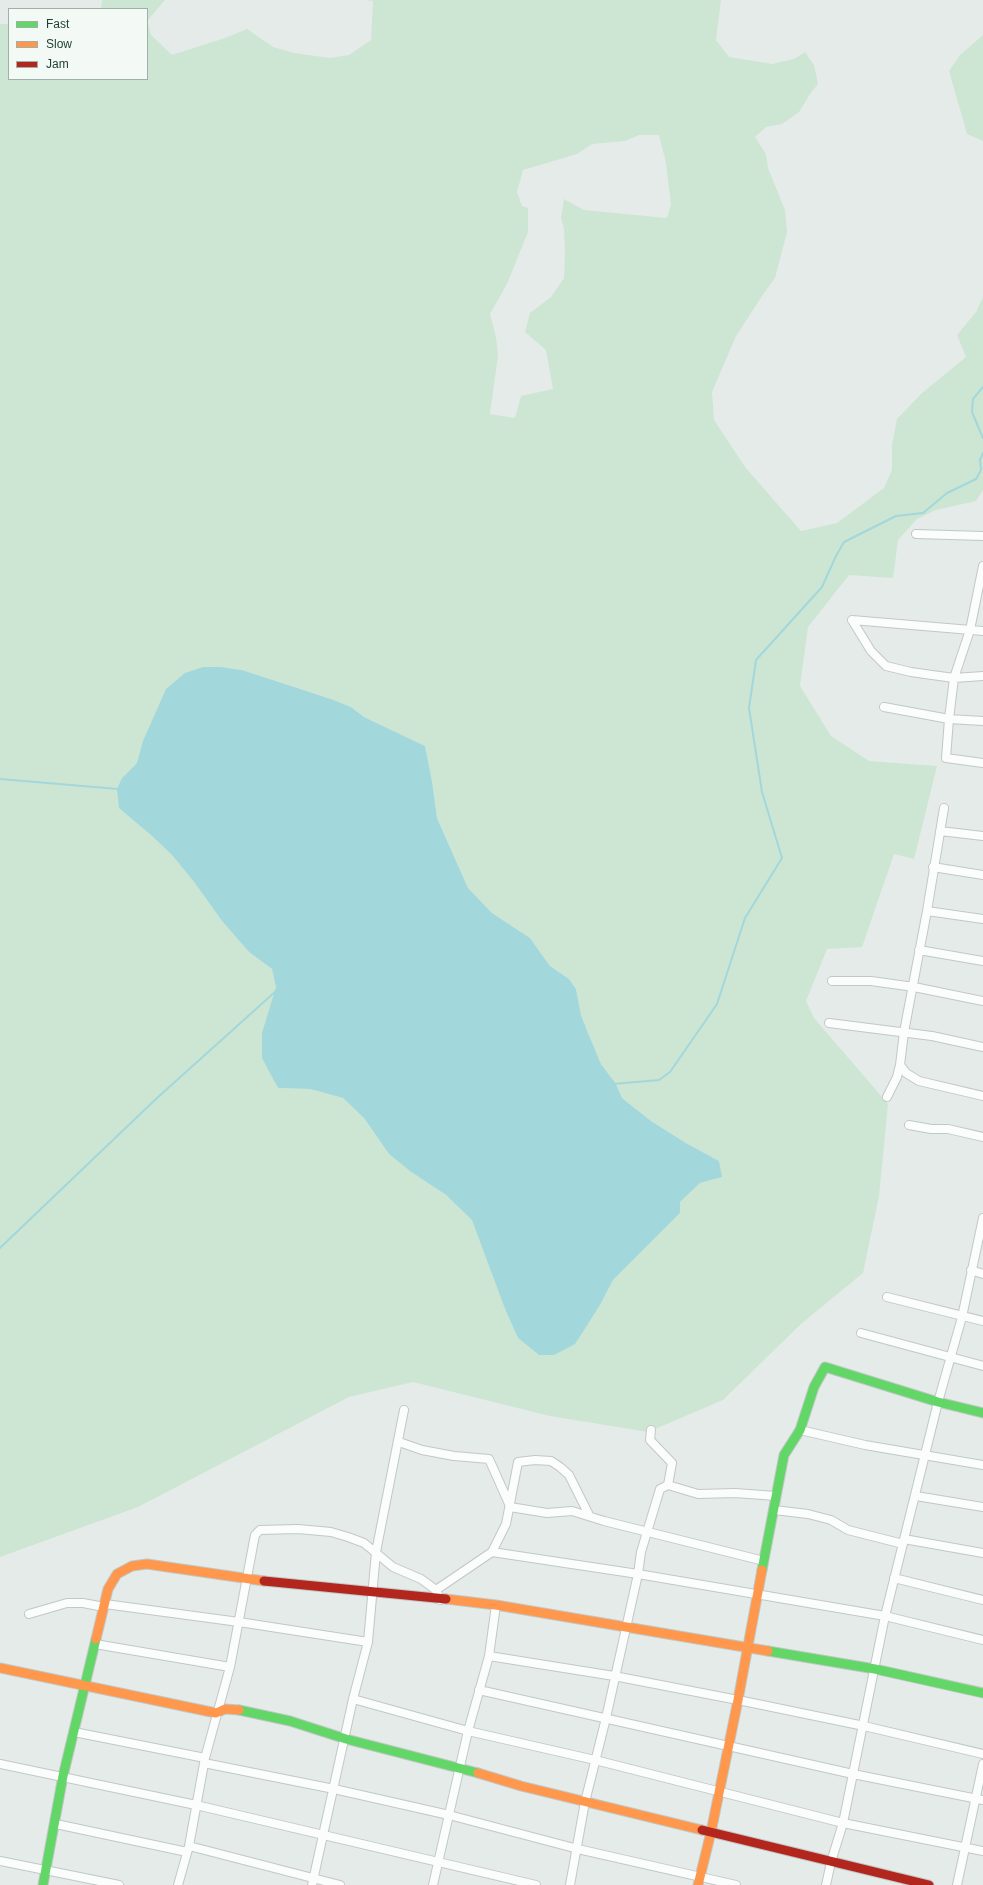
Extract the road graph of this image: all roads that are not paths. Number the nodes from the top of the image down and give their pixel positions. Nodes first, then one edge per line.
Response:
1 (916, 534) dead end
2 (983, 536) edge
3 (983, 566) edge
4 (982, 586) edge
5 (970, 630) junction
6 (983, 631) edge
7 (983, 676) edge
8 (954, 678) junction
9 (884, 707) dead end
10 (949, 719) junction
11 (983, 720) edge
12 (983, 763) edge
13 (944, 808) dead end
14 (940, 831) junction
15 (983, 836) edge
16 (933, 866) junction
17 (983, 875) edge
18 (927, 911) junction
19 (983, 919) edge
20 (919, 950) junction
21 (983, 961) edge
22 (832, 980) dead end
23 (914, 987) junction
24 (983, 1001) edge
25 (828, 1023) dead end
26 (904, 1032) junction
27 (983, 1047) edge
28 (900, 1065) junction
29 (983, 1096) edge
30 (887, 1097) dead end
31 (909, 1125) dead end
32 (983, 1137) edge
33 (983, 1222) edge
34 (971, 1270) junction
35 (983, 1274) edge
36 (887, 1297) dead end
37 (962, 1317) junction
38 (983, 1321) edge
39 (861, 1333) dead end
40 (950, 1358) junction
41 (983, 1366) edge
42 (938, 1402) junction
43 (404, 1410) dead end
44 (983, 1412) edge
45 (651, 1430) dead end
46 (800, 1430) junction
47 (398, 1442) junction
48 (925, 1454) junction
49 (983, 1466) edge
50 (668, 1485) junction
51 (776, 1496) junction
52 (916, 1496) junction
53 (510, 1507) junction
54 (983, 1507) edge
55 (774, 1510) junction
56 (589, 1515) junction
57 (648, 1531) junction
58 (904, 1542) junction
59 (376, 1552) junction
60 (492, 1552) junction
61 (983, 1553) edge
62 (764, 1561) junction
63 (638, 1574) junction
64 (248, 1578) junction
65 (894, 1578) junction
66 (373, 1590) junction
67 (436, 1590) junction
68 (756, 1595) junction
69 (440, 1600) junction
70 (983, 1600) edge
71 (104, 1605) junction
72 (496, 1606) junction
73 (29, 1614) dead end
74 (885, 1616) junction
75 (239, 1622) junction
76 (624, 1628) junction
77 (983, 1640) edge
78 (368, 1642) junction
79 (95, 1644) junction
80 (749, 1647) junction
81 (489, 1656) junction
82 (230, 1667) junction
83 (0, 1668) edge
84 (875, 1669) junction
85 (614, 1676) junction
86 (84, 1685) junction
87 (479, 1690) junction
88 (983, 1693) edge
89 (353, 1699) junction
90 (738, 1700) junction
91 (216, 1713) junction
92 (606, 1718) junction
93 (864, 1726) junction
94 (468, 1731) junction
95 (74, 1732) junction
96 (346, 1739) junction
97 (729, 1745) junction
98 (983, 1754) edge
99 (595, 1760) junction
100 (204, 1761) junction
101 (0, 1764) edge
102 (983, 1764) edge
103 (460, 1768) junction
104 (853, 1774) junction
105 (63, 1776) junction
106 (334, 1789) junction
107 (719, 1791) junction
108 (979, 1799) edge
109 (585, 1802) junction
110 (196, 1805) junction
111 (449, 1815) junction
112 (843, 1823) junction
113 (56, 1824) junction
114 (711, 1832) junction
115 (323, 1835) junction
116 (966, 1847) junction
117 (188, 1849) junction
118 (578, 1849) junction
119 (983, 1851) edge
120 (0, 1861) edge
121 (438, 1862) junction
122 (831, 1862) junction
123 (46, 1870) junction
124 (313, 1881) edge
125 (699, 1881) edge
126 (43, 1885) edge
127 (119, 1885) edge
128 (178, 1885) edge
129 (340, 1885) edge
130 (433, 1885) edge
131 (536, 1885) edge
132 (570, 1885) edge
133 (736, 1885) edge
134 (826, 1885) edge
135 (929, 1885) edge
136 (958, 1885) edge

1 - 2 street
3 - 4 street
4 - 5 street
5 - 6 street
5 - 8 street
5 - 8 street
7 - 8 street
8 - 10 street
9 - 10 street
10 - 11 street
10 - 12 street
13 - 14 street
14 - 15 street
14 - 16 street
16 - 17 street
16 - 18 street
18 - 19 street
18 - 20 street
20 - 21 street
20 - 23 street
22 - 23 street
23 - 24 street
23 - 26 street
25 - 26 street
26 - 27 street
26 - 28 street
28 - 29 street
28 - 30 street
31 - 32 street
33 - 34 street
34 - 35 street
34 - 37 street
36 - 37 street
37 - 38 street
37 - 40 street
39 - 40 street
40 - 41 street
40 - 42 street
42 - 44 street
42 - 46 street
42 - 48 street
43 - 47 street
45 - 50 street
46 - 48 street
46 - 51 street
47 - 53 street
47 - 59 street
48 - 49 street
48 - 52 street
50 - 51 street
50 - 57 street
51 - 55 street
52 - 54 street
52 - 58 street
53 - 56 street
53 - 56 street
53 - 60 street
55 - 58 street
55 - 62 street
56 - 57 street
57 - 62 street
57 - 63 street
58 - 61 street
58 - 65 street
59 - 64 street
59 - 66 street
59 - 67 street
60 - 63 street
60 - 67 street
62 - 68 street
63 - 68 street
63 - 76 street
64 - 66 street
64 - 71 street
64 - 75 street
65 - 70 street
65 - 74 street
66 - 69 street
66 - 78 street
67 - 69 street
68 - 74 street
68 - 80 street
69 - 72 street
71 - 73 street
71 - 75 street
71 - 79 street
72 - 76 street
72 - 81 street
74 - 77 street
74 - 84 street
75 - 78 street
75 - 82 street
76 - 80 street
76 - 85 street
78 - 89 street
79 - 82 street
79 - 86 street
80 - 84 street
80 - 90 street
81 - 85 street
81 - 87 street
82 - 91 street
83 - 86 street
84 - 88 street
84 - 93 street
85 - 90 street
85 - 92 street
86 - 91 street
86 - 95 street
87 - 92 street
87 - 94 street
89 - 94 street
89 - 96 street
90 - 93 street
90 - 97 street
91 - 96 street
91 - 100 street
92 - 97 street
92 - 99 street
93 - 98 street
93 - 104 street
94 - 99 street
94 - 103 street
95 - 100 street
95 - 105 street
96 - 103 street
96 - 106 street
97 - 104 street
97 - 107 street
99 - 107 street
99 - 109 street
100 - 106 street
100 - 110 street
101 - 105 street
102 - 108 street
103 - 109 street
103 - 111 street
104 - 108 street
104 - 112 street
105 - 110 street
105 - 113 street
106 - 111 street
106 - 115 street
107 - 112 street
107 - 114 street
108 - 116 street
109 - 114 street
109 - 118 street
110 - 115 street
110 - 117 street
111 - 118 street
111 - 121 street
112 - 116 street
112 - 122 street
113 - 117 street
113 - 123 street
114 - 122 street
114 - 125 street
115 - 121 street
115 - 124 street
116 - 119 street
116 - 136 street
117 - 124 street
117 - 128 street
118 - 125 street
118 - 132 street
120 - 123 street
121 - 130 street
121 - 131 street
122 - 134 street
122 - 135 street
123 - 126 street
123 - 127 street
124 - 129 street
125 - 133 street

